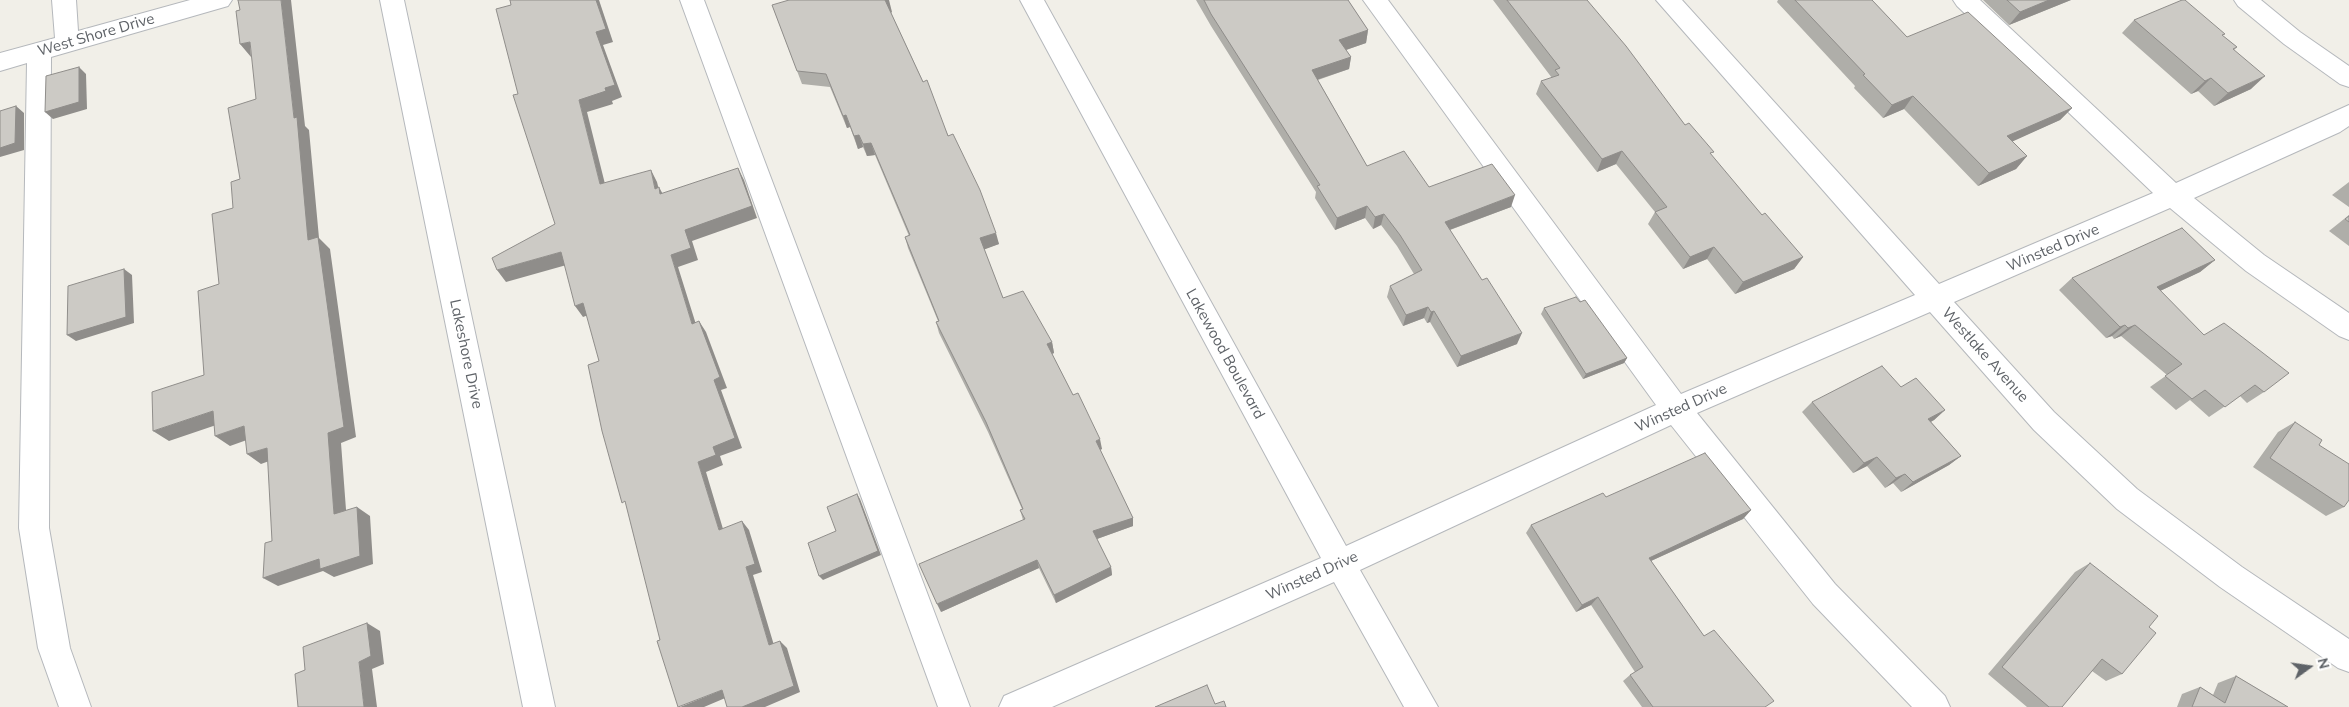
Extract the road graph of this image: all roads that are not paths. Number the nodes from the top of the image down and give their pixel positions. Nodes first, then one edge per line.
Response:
1 (64, 0) edge
2 (220, 0) edge
3 (392, 0) edge
4 (692, 0) edge
5 (1032, 0) edge
6 (1375, 0) edge
7 (1668, 0) edge
8 (1965, 0) edge
9 (2246, 0) edge
10 (67, 43) junction
11 (39, 51) junction
12 (0, 62) edge
13 (2349, 78) edge
14 (2349, 114) edge
15 (2173, 196) junction
16 (1934, 298) junction
17 (2349, 328) edge
18 (1676, 409) junction
19 (1340, 564) junction
20 (2349, 657) edge
21 (75, 707) edge
22 (539, 707) edge
23 (954, 707) edge
24 (1014, 707) edge
25 (1422, 707) edge
26 (1934, 707) edge

1 - 10 street
2 - 10 street, West Shore Drive
3 - 22 street, Lakeshore Drive
4 - 23 street
5 - 19 street, Lakewood Boulevard
6 - 18 street
7 - 16 street, Westlake Avenue
8 - 15 street
9 - 13 street
10 - 11 street, West Shore Drive
11 - 12 street, West Shore Drive
11 - 21 street
14 - 15 street, Winsted Drive
15 - 16 street, Winsted Drive
15 - 17 street
16 - 18 street, Winsted Drive
16 - 20 street, Westlake Avenue
18 - 19 street, Winsted Drive
18 - 26 street
19 - 24 street, Winsted Drive
19 - 25 street, Lakewood Boulevard

